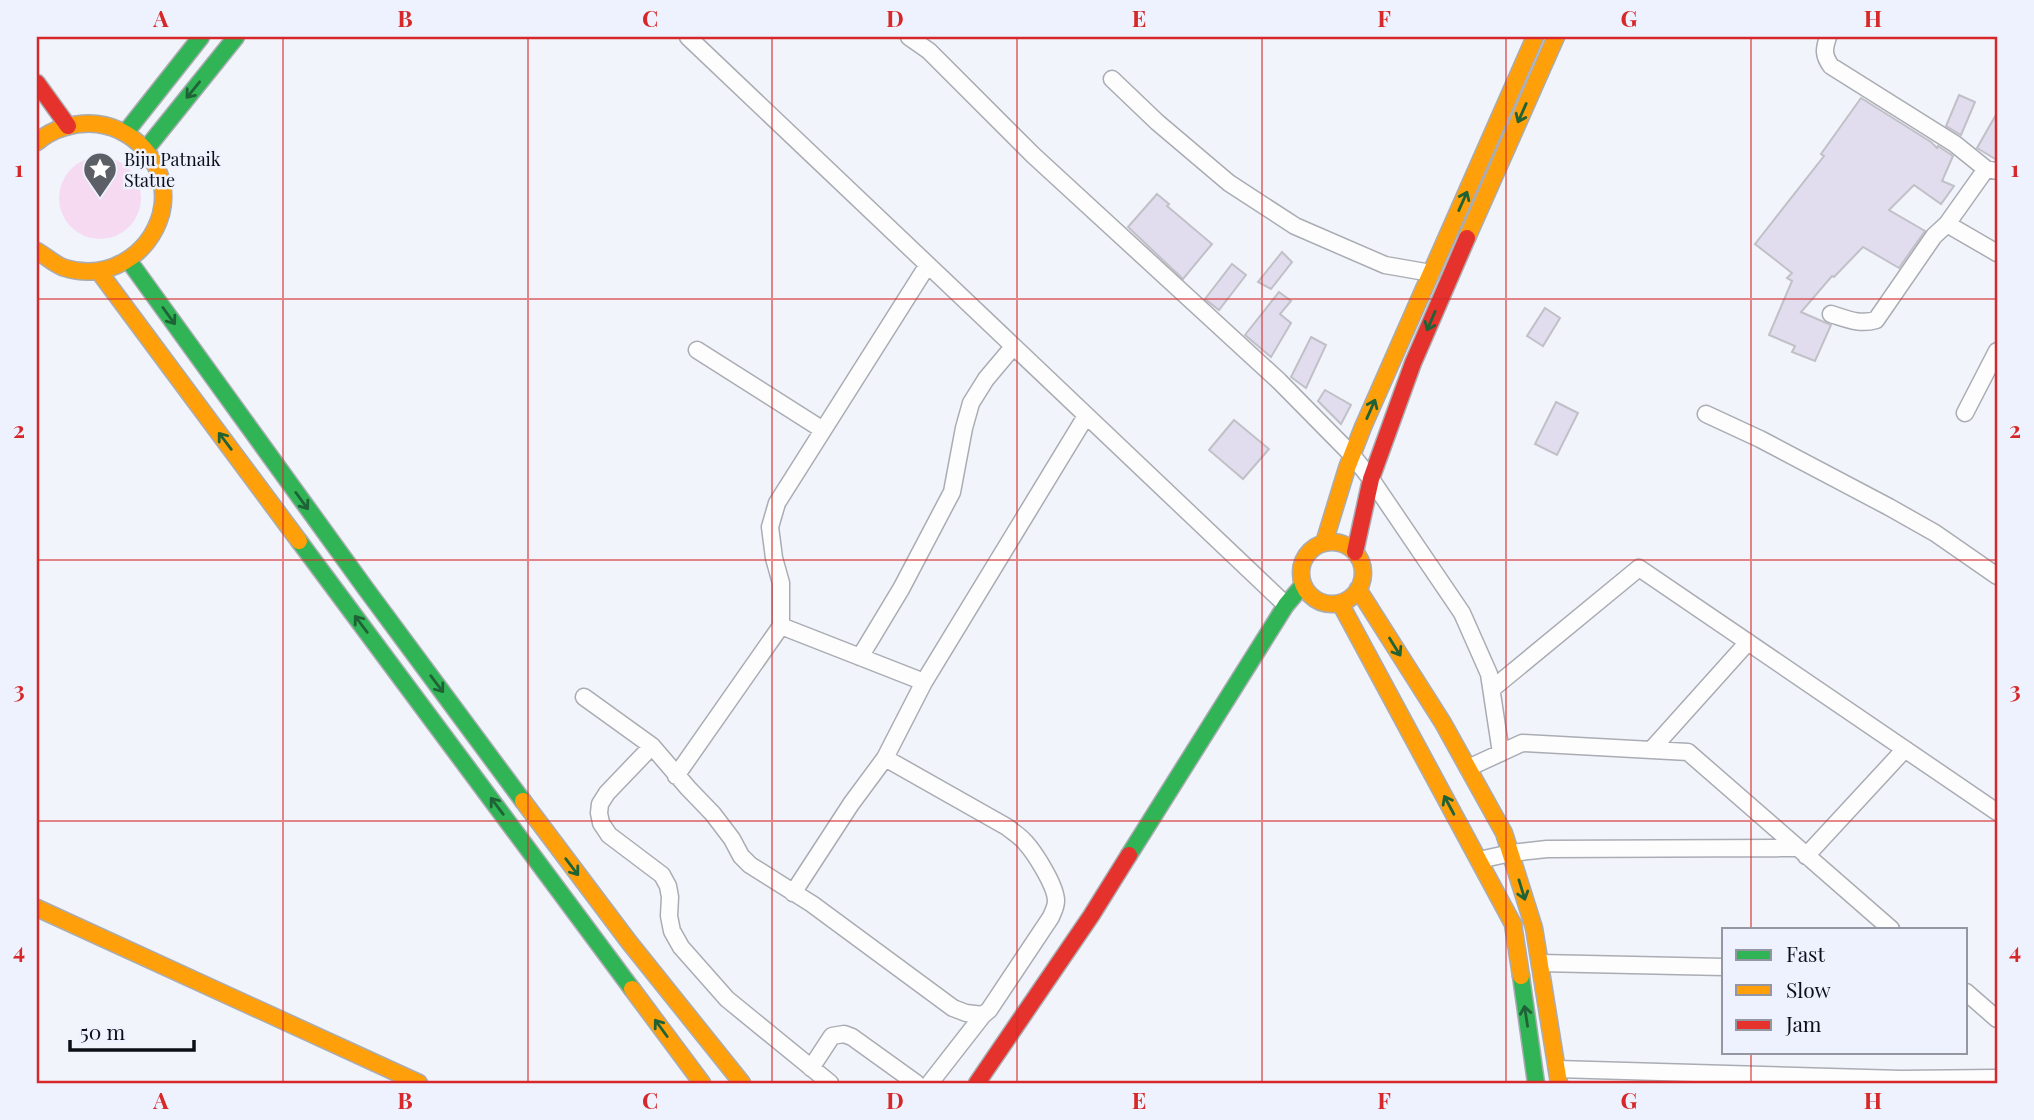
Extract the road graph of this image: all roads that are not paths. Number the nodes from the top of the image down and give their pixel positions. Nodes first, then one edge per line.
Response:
1 (201, 37) edge
2 (236, 37) edge
3 (688, 37) edge
4 (909, 37) edge
5 (939, 37) edge
6 (1828, 37) edge
7 (1532, 43) edge
8 (1553, 44) edge
9 (929, 51) junction
10 (1112, 79) dead end
11 (37, 83) edge
12 (68, 126) junction
13 (126, 132) junction
14 (38, 137) edge
15 (146, 149) junction
16 (1992, 170) edge
17 (1947, 224) junction
18 (1997, 253) edge
19 (40, 260) edge
20 (129, 261) junction
21 (927, 265) junction
22 (100, 273) junction
23 (1431, 273) junction
24 (1831, 314) dead end
25 (1013, 347) junction
26 (697, 350) dead end
27 (1997, 351) edge
28 (1965, 413) dead end
29 (1706, 414) dead end
30 (1086, 416) junction
31 (823, 430) junction
32 (1352, 455) junction
33 (1371, 479) junction
34 (1324, 543) junction
35 (1355, 552) junction
36 (1997, 576) edge
37 (1303, 584) junction
38 (1358, 589) junction
39 (1340, 603) junction
40 (1286, 605) junction
41 (781, 626) junction
42 (1748, 642) junction
43 (860, 657) junction
44 (924, 682) junction
45 (1492, 690) junction
46 (584, 697) dead end
47 (652, 746) junction
48 (1905, 749) junction
49 (1651, 750) junction
50 (1501, 753) junction
51 (886, 758) junction
52 (1468, 768) junction
53 (676, 776) junction
54 (1997, 812) edge
55 (1801, 852) junction
56 (1511, 853) junction
57 (1479, 860) junction
58 (793, 893) junction
59 (37, 908) edge
60 (1890, 928) edge
61 (1540, 963) junction
62 (1722, 967) edge
63 (1968, 994) edge
64 (984, 1015) junction
65 (1997, 1019) edge
66 (811, 1068) junction
67 (1558, 1076) edge
68 (1997, 1078) edge
69 (419, 1083) edge
70 (702, 1083) edge
71 (742, 1083) edge
72 (830, 1083) edge
73 (916, 1083) edge
74 (930, 1083) edge
75 (977, 1083) edge
76 (1536, 1083) edge

1 - 13 street
2 -> 15 street
3 - 21 street
4 - 9 street
5 - 9 street
6 - 16 street
23 -> 7 street
8 -> 33 street
9 - 32 street
10 - 23 street
11 - 12 street
12 - 13 street
12 - 14 street
13 - 15 street
15 - 20 street
16 - 17 street
17 - 18 street
17 - 24 street
19 - 22 street
20 - 22 street
20 -> 71 street
21 - 25 street
21 - 31 street
70 -> 22 street
32 -> 23 street
25 - 30 street
25 - 43 street
26 - 31 street
27 - 28 street
29 - 36 street
30 - 40 street
30 - 44 street
31 - 41 street
32 - 33 street
32 - 34 street
33 - 35 street
33 - 45 street
34 - 35 street
34 - 37 street
35 - 38 street
37 - 39 street
37 - 40 street
38 - 39 street
38 -> 52 street
57 -> 39 street
40 - 75 street
41 - 43 street
41 - 53 street
42 - 45 street
42 - 48 street
42 - 49 street
43 - 44 street
44 - 51 street
45 - 50 street
46 - 47 street
47 - 53 street
47 - 66 street
48 - 54 street
48 - 55 street
49 - 50 street
49 - 55 street
50 - 52 street
51 - 58 street
51 - 64 street
52 - 56 street
53 - 58 street
55 - 56 street
55 - 60 street
56 - 57 street
56 -> 61 street
76 -> 57 street
58 - 64 street
59 - 69 street
61 - 62 street
61 - 67 street
63 - 65 street
64 - 74 street
66 - 72 street
66 - 73 street
67 - 68 street

